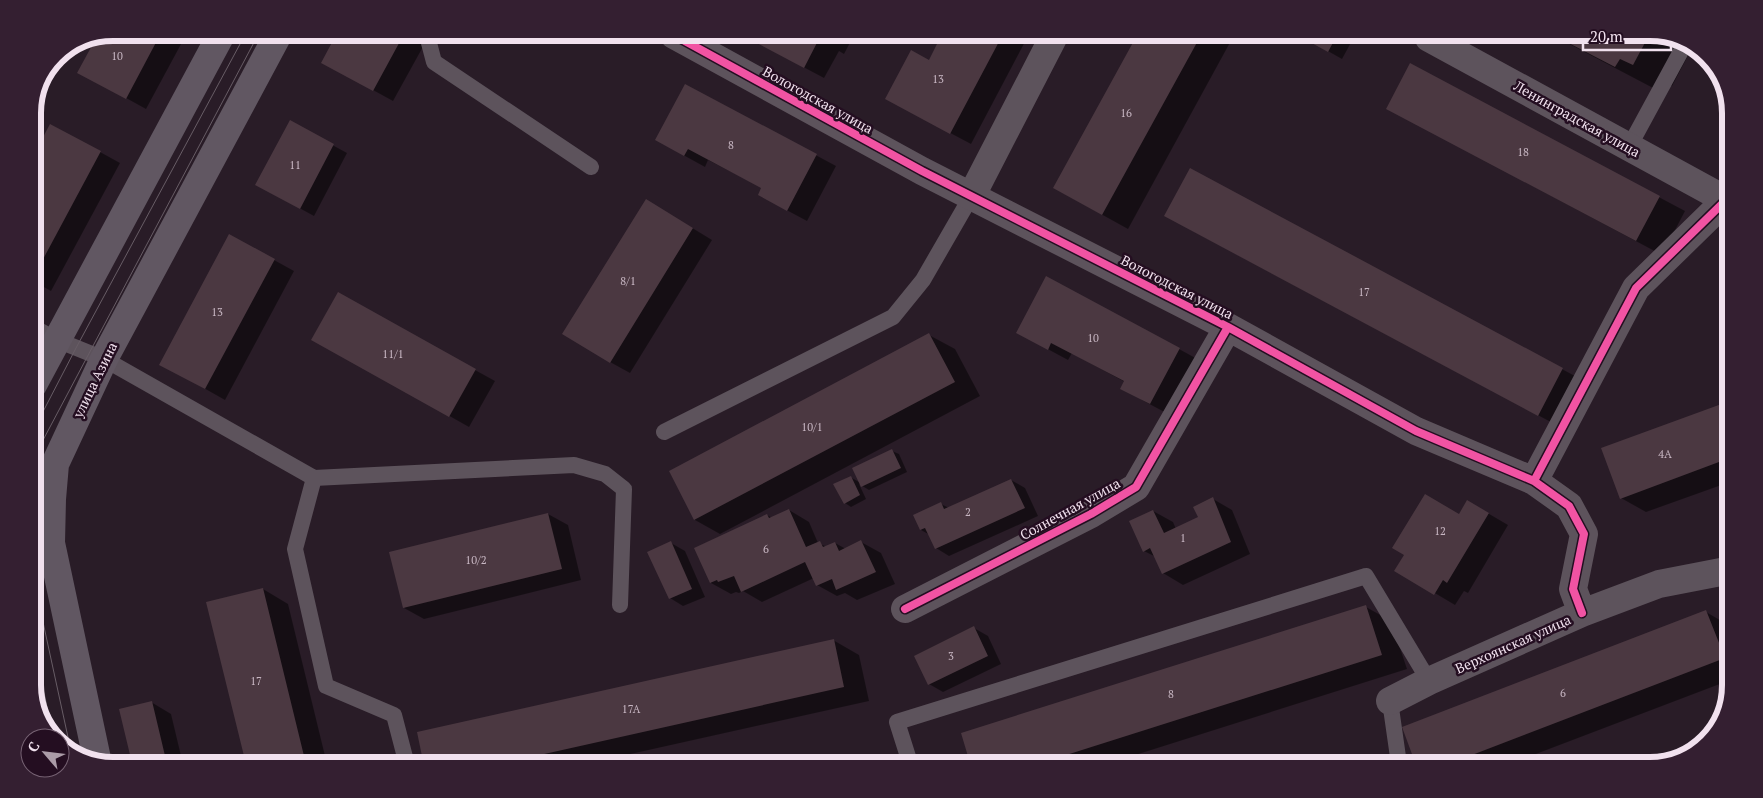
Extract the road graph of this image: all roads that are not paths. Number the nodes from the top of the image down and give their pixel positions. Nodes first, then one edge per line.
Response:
1 (218, 41) edge
2 (275, 41) edge
3 (430, 41) edge
4 (685, 41) edge
5 (1051, 41) edge
6 (1435, 41) edge
7 (1682, 49) edge
8 (1629, 147) junction
9 (591, 168) dead end
10 (1722, 194) edge
11 (972, 195) junction
12 (1722, 203) edge
13 (1228, 327) junction
14 (41, 331) edge
15 (57, 340) junction
16 (104, 359) junction
17 (41, 370) edge
18 (664, 432) dead end
19 (314, 478) junction
20 (1534, 481) junction
21 (1722, 572) edge
22 (620, 605) dead end
23 (905, 609) dead end
24 (1582, 613) junction
25 (1429, 681) junction
26 (1390, 700) joint
27 (96, 754) edge
28 (405, 757) edge
29 (908, 757) edge
30 (1398, 757) edge

1 - 15 main road
2 - 16 main road, улица Азина
3 - 9 lane
4 - 11 street, Вологодская улица
5 - 11 street
6 - 8 street, Ленинградская улица
7 - 8 lane
8 - 10 street, Ленинградская улица
11 - 13 street, Вологодская улица
11 - 18 lane
12 - 20 street
13 - 20 street, Вологодская улица
13 - 23 street, Солнечная улица
14 - 15 lane
15 - 16 lane
15 - 17 main road
16 - 19 lane
16 - 27 main road, улица Азина
19 - 22 lane
19 - 28 lane
20 - 24 street, Вологодская улица
21 - 24 street, Верхоянская улица
24 - 25 street, Верхоянская улица
25 - 26 street, Верхоянская улица
25 - 29 lane
26 - 30 lane

